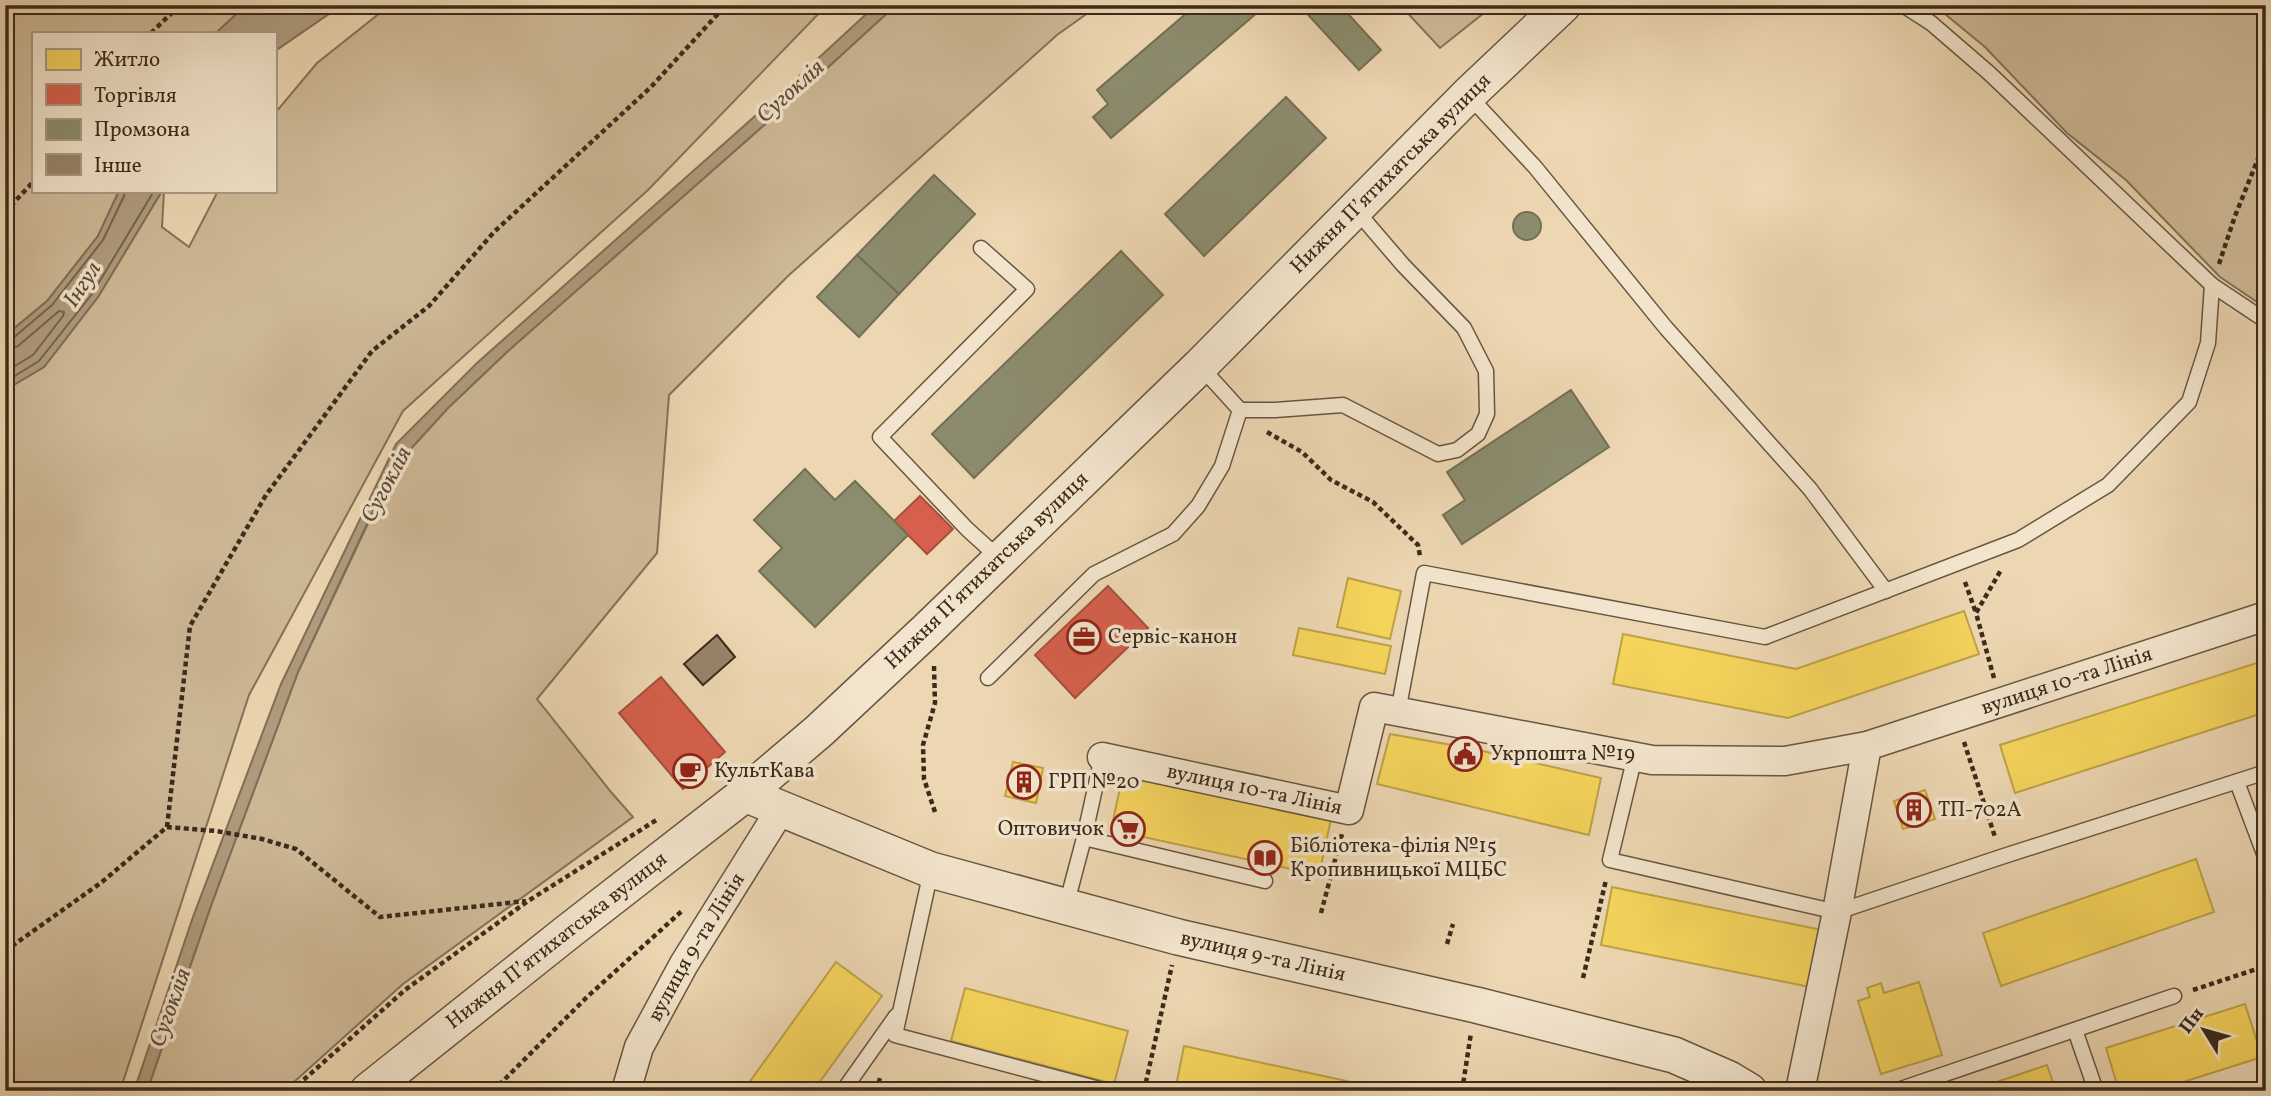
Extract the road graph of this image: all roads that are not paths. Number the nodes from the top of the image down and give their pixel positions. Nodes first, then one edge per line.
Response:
1 (1563, 5) edge
2 (1903, 5) edge
3 (1468, 95) junction
4 (1355, 209) junction
5 (981, 248) dead end
6 (2212, 285) junction
7 (2266, 321) edge
8 (1200, 366) junction
9 (1240, 410) junction
10 (1000, 559) junction
11 (1886, 592) junction
12 (2266, 616) edge
13 (988, 678) dead end
14 (1398, 712) junction
15 (1867, 746) junction
16 (1634, 756) junction
17 (1102, 757) joint
18 (2266, 772) edge
19 (2237, 782) junction
20 (745, 794) junction
21 (781, 809) junction
22 (1084, 838) junction
23 (2266, 859) edge
24 (932, 870) junction
25 (1265, 881) dead end
26 (1065, 908) junction
27 (1837, 912) junction
28 (2174, 996) road end
29 (901, 1009) junction
30 (2074, 1030) junction
31 (368, 1091) edge
32 (626, 1091) edge
33 (843, 1091) edge
34 (1107, 1091) edge
35 (1749, 1091) edge
36 (1800, 1091) edge
37 (1895, 1091) edge
38 (2096, 1091) edge

1 - 3 street, Нижня Пʼятихатська вулиця
2 - 6 lane
3 - 4 street, Нижня Пʼятихатська вулиця
3 - 11 lane
4 - 8 street, Нижня Пʼятихатська вулиця
4 - 9 lane
5 - 10 lane
6 - 7 lane
6 - 11 lane
8 - 9 lane
8 - 10 street, Нижня Пʼятихатська вулиця
9 - 13 lane
10 - 20 street, Нижня Пʼятихатська вулиця
11 - 14 lane
12 - 15 street, вулиця 10-та Лінія
14 - 16 street, вулиця 10-та Лінія
14 - 17 street, вулиця 10-та Лінія
15 - 16 street, вулиця 10-та Лінія
15 - 27 street
16 - 27 lane
17 - 22 lane
18 - 19 lane
19 - 23 lane
19 - 27 lane
20 - 21 street, вулиця 9-та Лінія
20 - 31 street, Нижня Пʼятихатська вулиця
21 - 24 street, вулиця 9-та Лінія
21 - 32 street, вулиця 9-та Лінія
22 - 25 lane
22 - 26 lane
24 - 26 street, вулиця 9-та Лінія
24 - 29 lane
26 - 35 street, вулиця 9-та Лінія
27 - 36 street
28 - 30 lane
29 - 33 lane
29 - 34 lane
30 - 37 lane
30 - 38 lane

